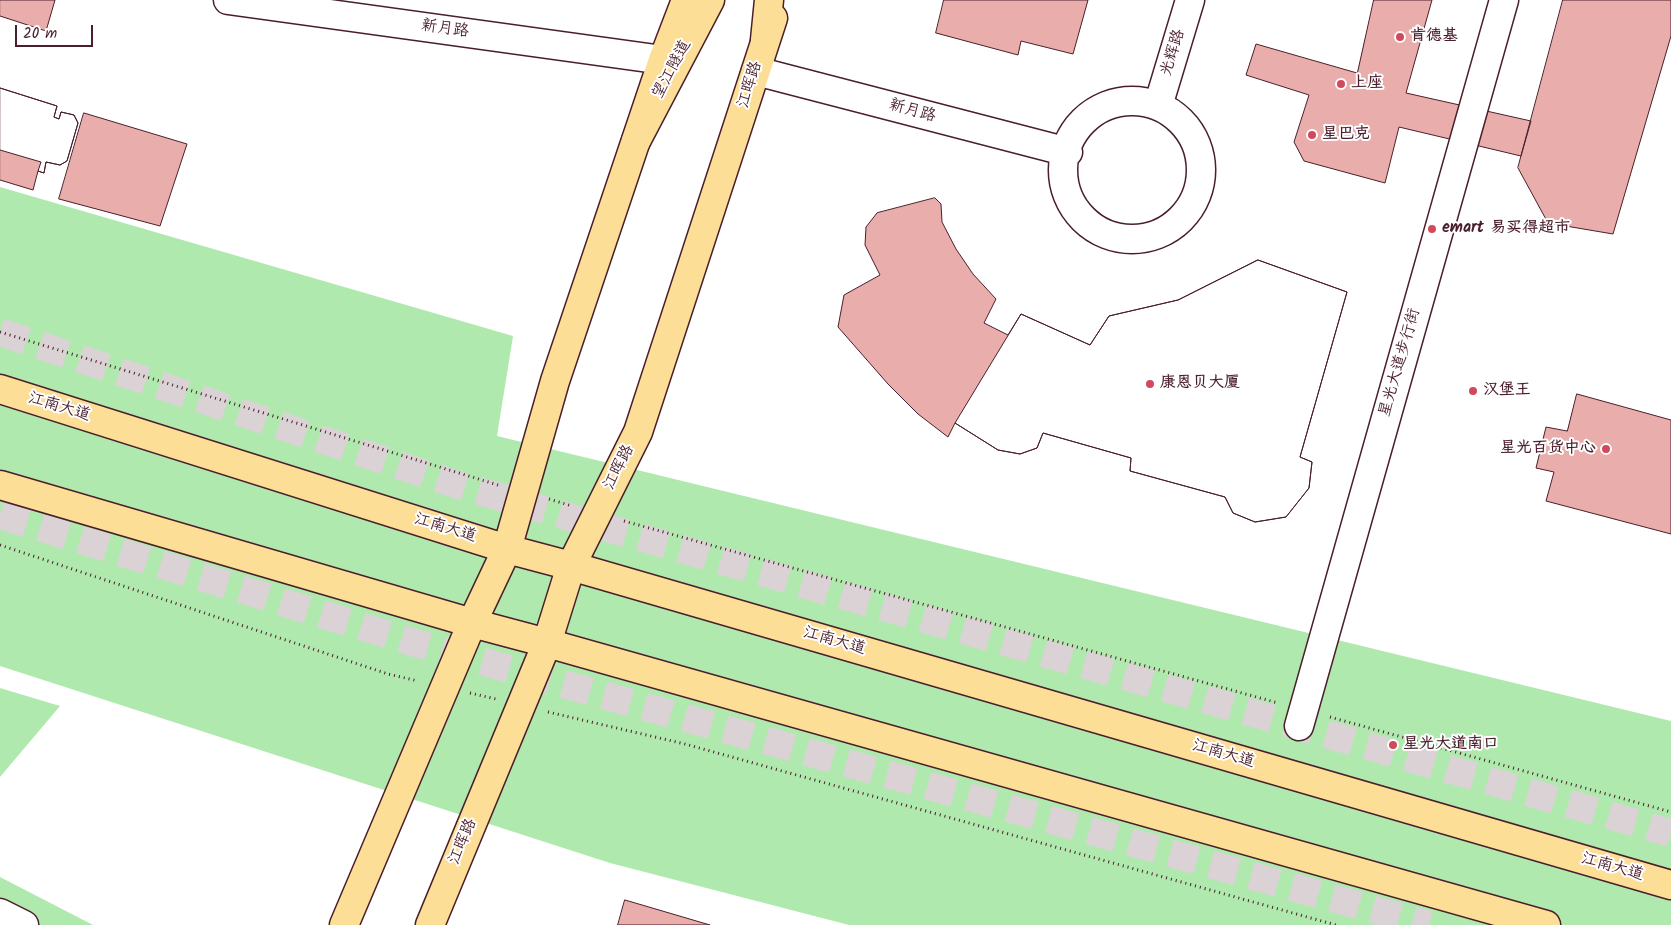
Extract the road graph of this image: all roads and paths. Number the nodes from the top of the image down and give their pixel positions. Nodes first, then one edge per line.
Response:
1 (228, 0) edge
2 (686, 0) edge
3 (710, 0) edge
4 (769, 0) edge
5 (780, 0) edge
6 (1190, 0) edge
7 (1504, 0) edge
8 (764, 40) junction
9 (663, 60) junction
10 (756, 71) junction
11 (1158, 106) junction
12 (636, 140) junction
13 (1068, 152) junction
14 (0, 332) edge
15 (0, 389) edge
16 (0, 485) edge
17 (523, 492) junction
18 (597, 513) junction
19 (0, 545) edge
20 (507, 549) junction
21 (571, 566) junction
22 (472, 623) junction
23 (547, 643) junction
24 (444, 687) junction
25 (1279, 703) dead end
26 (521, 705) junction
27 (1327, 716) dead end
28 (1299, 726) dead end
29 (1671, 812) edge
30 (1671, 885) edge
31 (0, 913) edge
32 (24, 925) edge
33 (344, 925) edge
34 (430, 925) edge
35 (1336, 925) edge
36 (1546, 925) edge

1 - 9 street, 新月路
2 - 9 main road
3 - 12 main road, 望江隧道
4 - 8 main road
5 - 8 main road, 江晖路
6 - 11 street, 光辉路
7 - 28 street, 星光大道步行街
8 - 10 main road, 江晖路
9 - 12 main road
10 - 13 street, 新月路
10 - 18 main road, 江晖路
11 - 13 street
11 - 13 street
12 - 17 main road
14 - 17 path
15 - 20 main road, 江南大道
16 - 22 main road
17 - 18 path
17 - 20 main road
18 - 21 main road, 江晖路
18 - 25 path
19 - 24 path
20 - 21 main road, 江南大道
20 - 22 main road
21 - 23 main road, 江晖路
21 - 30 main road, 江南大道
22 - 23 main road
22 - 24 main road
23 - 26 main road, 江晖路
23 - 36 main road
24 - 26 path
24 - 33 main road
26 - 34 main road, 江晖路
26 - 35 path
27 - 29 path
31 - 32 street

